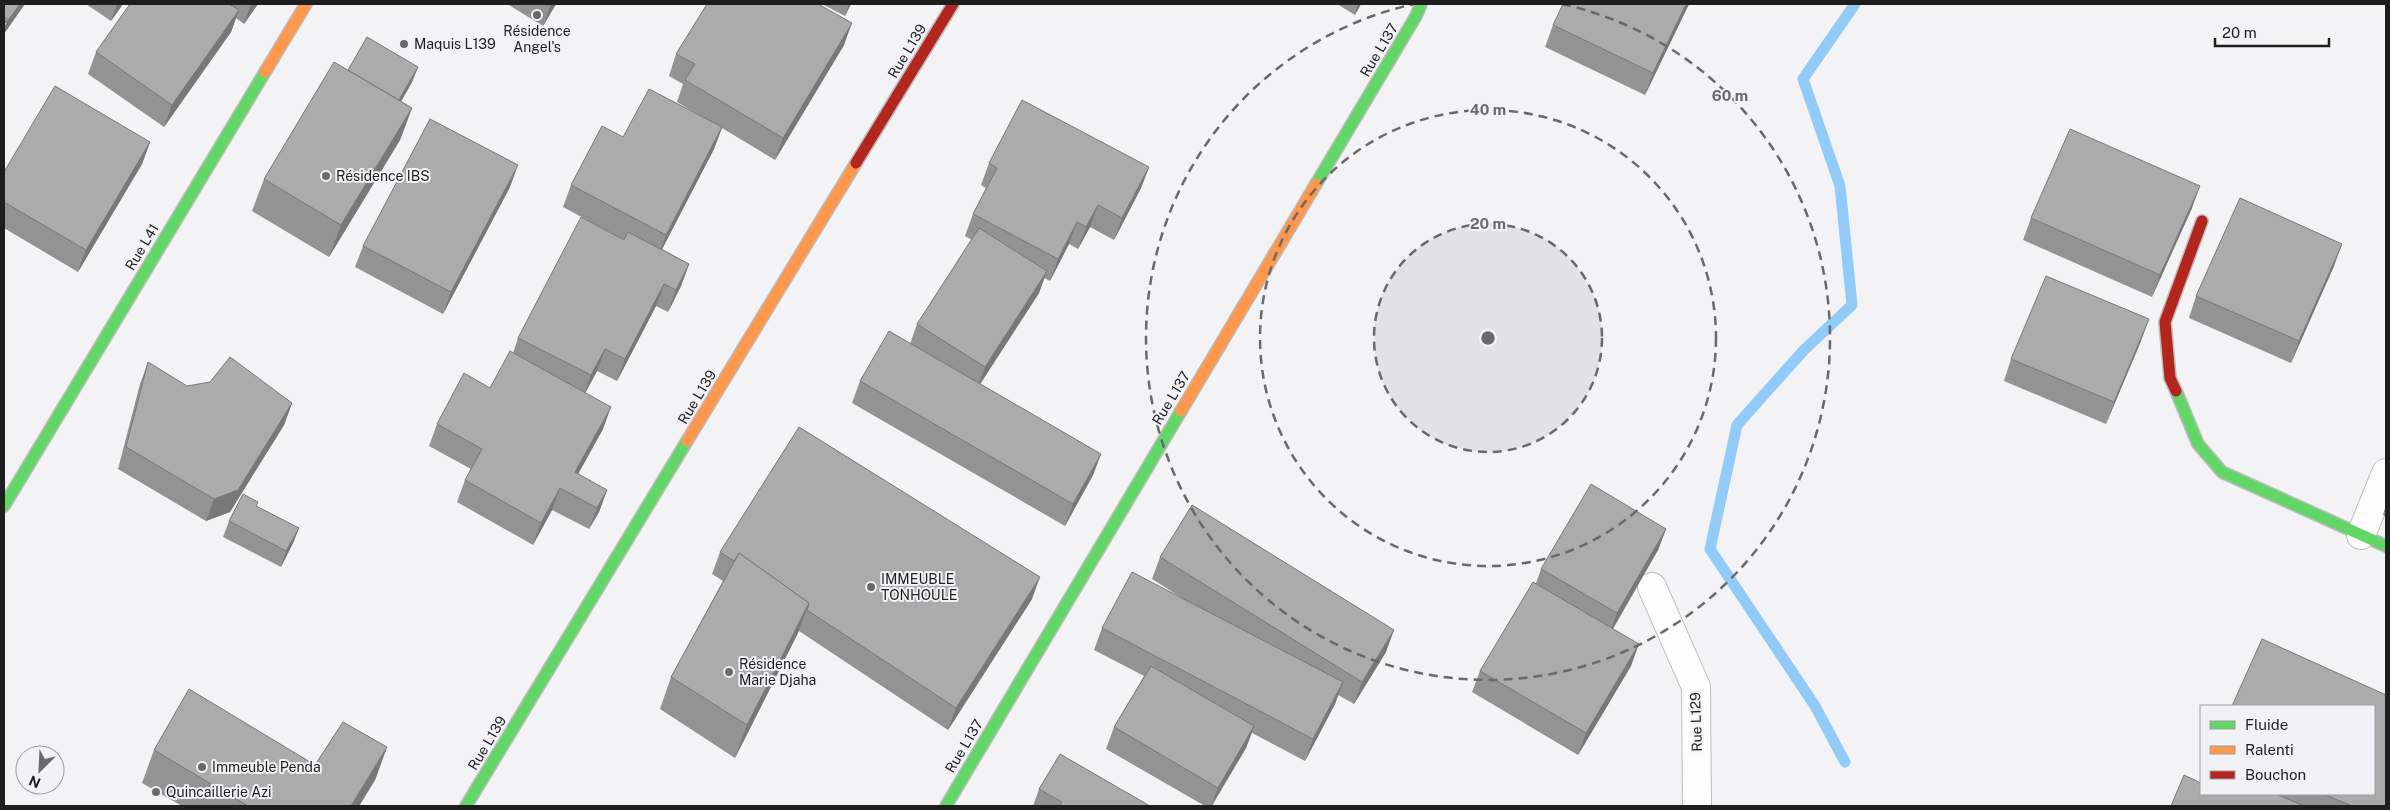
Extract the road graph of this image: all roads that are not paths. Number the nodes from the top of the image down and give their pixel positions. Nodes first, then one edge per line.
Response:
1 (306, 4) edge
2 (953, 4) edge
3 (1421, 4) edge
4 (2202, 221) dead end
5 (2386, 473) edge
6 (4, 506) edge
7 (2361, 535) junction
8 (2386, 546) edge
9 (1652, 587) dead end
10 (466, 806) edge
11 (946, 806) edge
12 (1697, 806) edge

1 - 6 street, Rue L41
2 - 10 street, Rue L139
3 - 11 street, Rue L137
4 - 7 street
5 - 7 street
7 - 8 street
9 - 12 street, Rue L129

